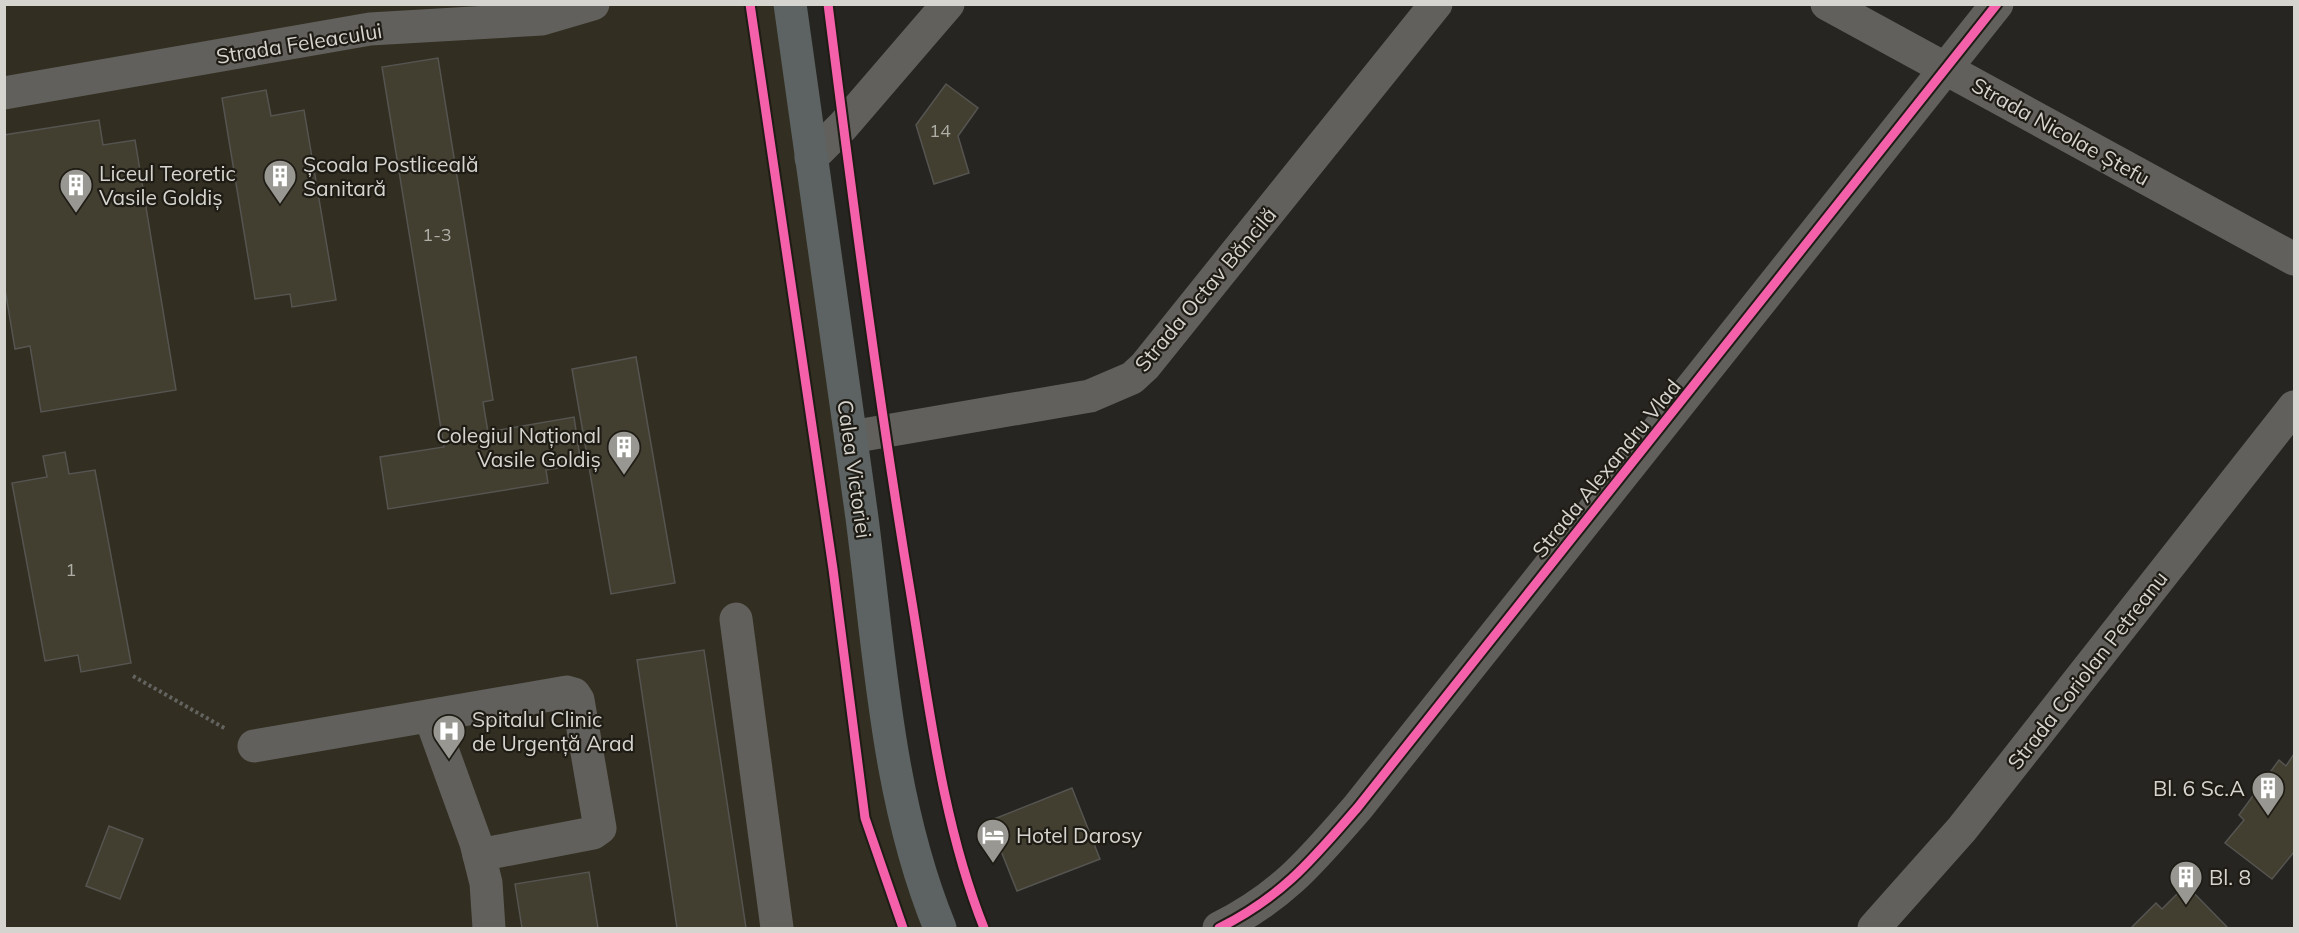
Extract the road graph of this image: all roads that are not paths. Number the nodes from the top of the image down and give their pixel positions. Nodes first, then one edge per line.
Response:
1 (593, 4) edge
2 (790, 4) edge
3 (948, 4) edge
4 (1436, 4) edge
5 (1827, 4) edge
6 (1997, 4) edge
7 (1948, 69) junction
8 (4, 93) edge
9 (811, 158) junction
10 (2295, 260) edge
11 (2295, 407) edge
12 (851, 437) junction
13 (736, 619) dead end
14 (430, 716) junction
15 (254, 746) road end
16 (479, 855) junction
17 (489, 928) edge
18 (777, 928) edge
19 (940, 928) edge
20 (1219, 928) edge
21 (1874, 928) edge

1 - 8 street, Strada Feleacului
2 - 9 main road, Calea Victoriei
3 - 9 street
4 - 12 street, Strada Octav Băncilă
5 - 7 street, Strada Nicolae Ștefu
6 - 7 street, Strada Alexandru Vlad
7 - 10 street, Strada Nicolae Ștefu
7 - 20 street, Strada Alexandru Vlad
9 - 12 main road, Calea Victoriei
11 - 21 street, Strada Coriolan Petreanu
12 - 19 main road, Calea Victoriei
13 - 18 street
14 - 15 street
14 - 16 street
14 - 16 street
16 - 17 street

